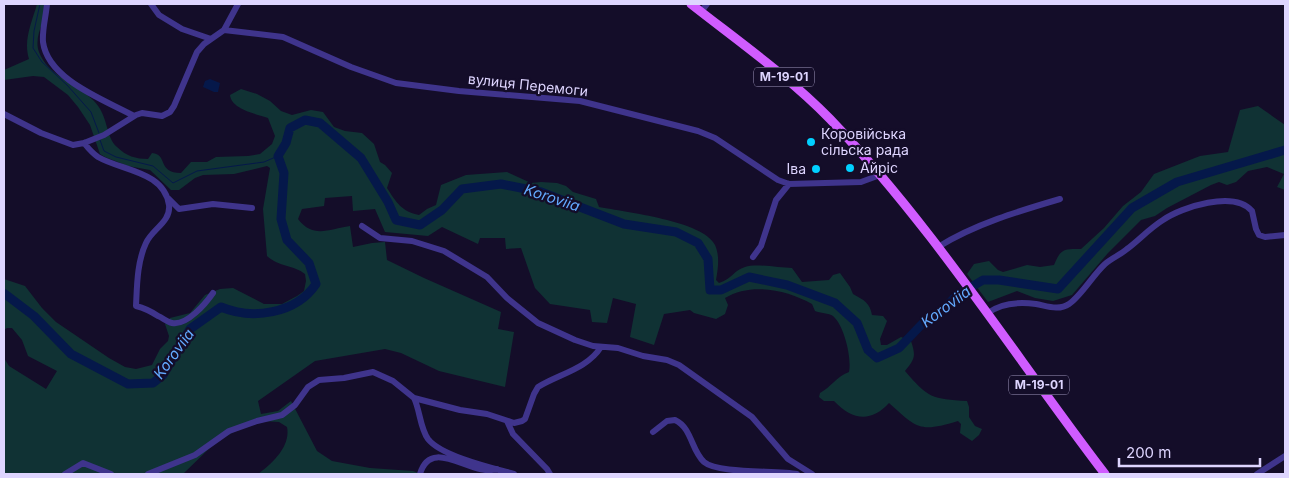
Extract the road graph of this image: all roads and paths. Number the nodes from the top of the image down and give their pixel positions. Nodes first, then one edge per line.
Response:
1 (48, 4) edge
2 (151, 4) edge
3 (238, 4) edge
4 (691, 4) edge
5 (707, 4) edge
6 (701, 12) junction
7 (224, 30) junction
8 (212, 39) junction
9 (4, 114) edge
10 (134, 116) junction
11 (84, 143) junction
12 (880, 175) junction
13 (789, 184) junction
14 (168, 198) junction
15 (1060, 199) dead end
16 (252, 208) dead end
17 (362, 226) dead end
18 (1285, 234) edge
19 (938, 247) junction
20 (753, 256) dead end
21 (213, 293) dead end
22 (988, 313) junction
23 (601, 347) junction
24 (414, 398) junction
25 (508, 421) junction
26 (653, 432) dead end
27 (1285, 456) edge
28 (497, 469) junction
29 (65, 474) edge
30 (111, 474) edge
31 (148, 474) edge
32 (420, 474) edge
33 (514, 474) edge
34 (550, 474) edge
35 (797, 474) edge
36 (812, 474) edge
37 (1105, 474) edge
38 (1257, 474) edge

1 - 10 street
2 - 8 street
3 - 7 street
4 - 6 main road, М-19-01
5 - 6 street
6 - 12 main road, М-19-01
7 - 8 street
7 - 13 street, вулиця Перемоги
8 - 10 street
9 - 11 street
10 - 11 street
11 - 14 street
12 - 13 street, вулиця Перемоги
12 - 19 main road, М-19-01
13 - 20 street
14 - 16 street
14 - 21 street
15 - 19 street
17 - 23 street
18 - 22 street
19 - 22 main road, М-19-01
22 - 37 main road, М-19-01
23 - 25 street
23 - 36 street
24 - 25 street
24 - 28 street
24 - 31 street
25 - 34 street
26 - 35 street
27 - 38 street
28 - 32 street
28 - 33 street
29 - 30 street

